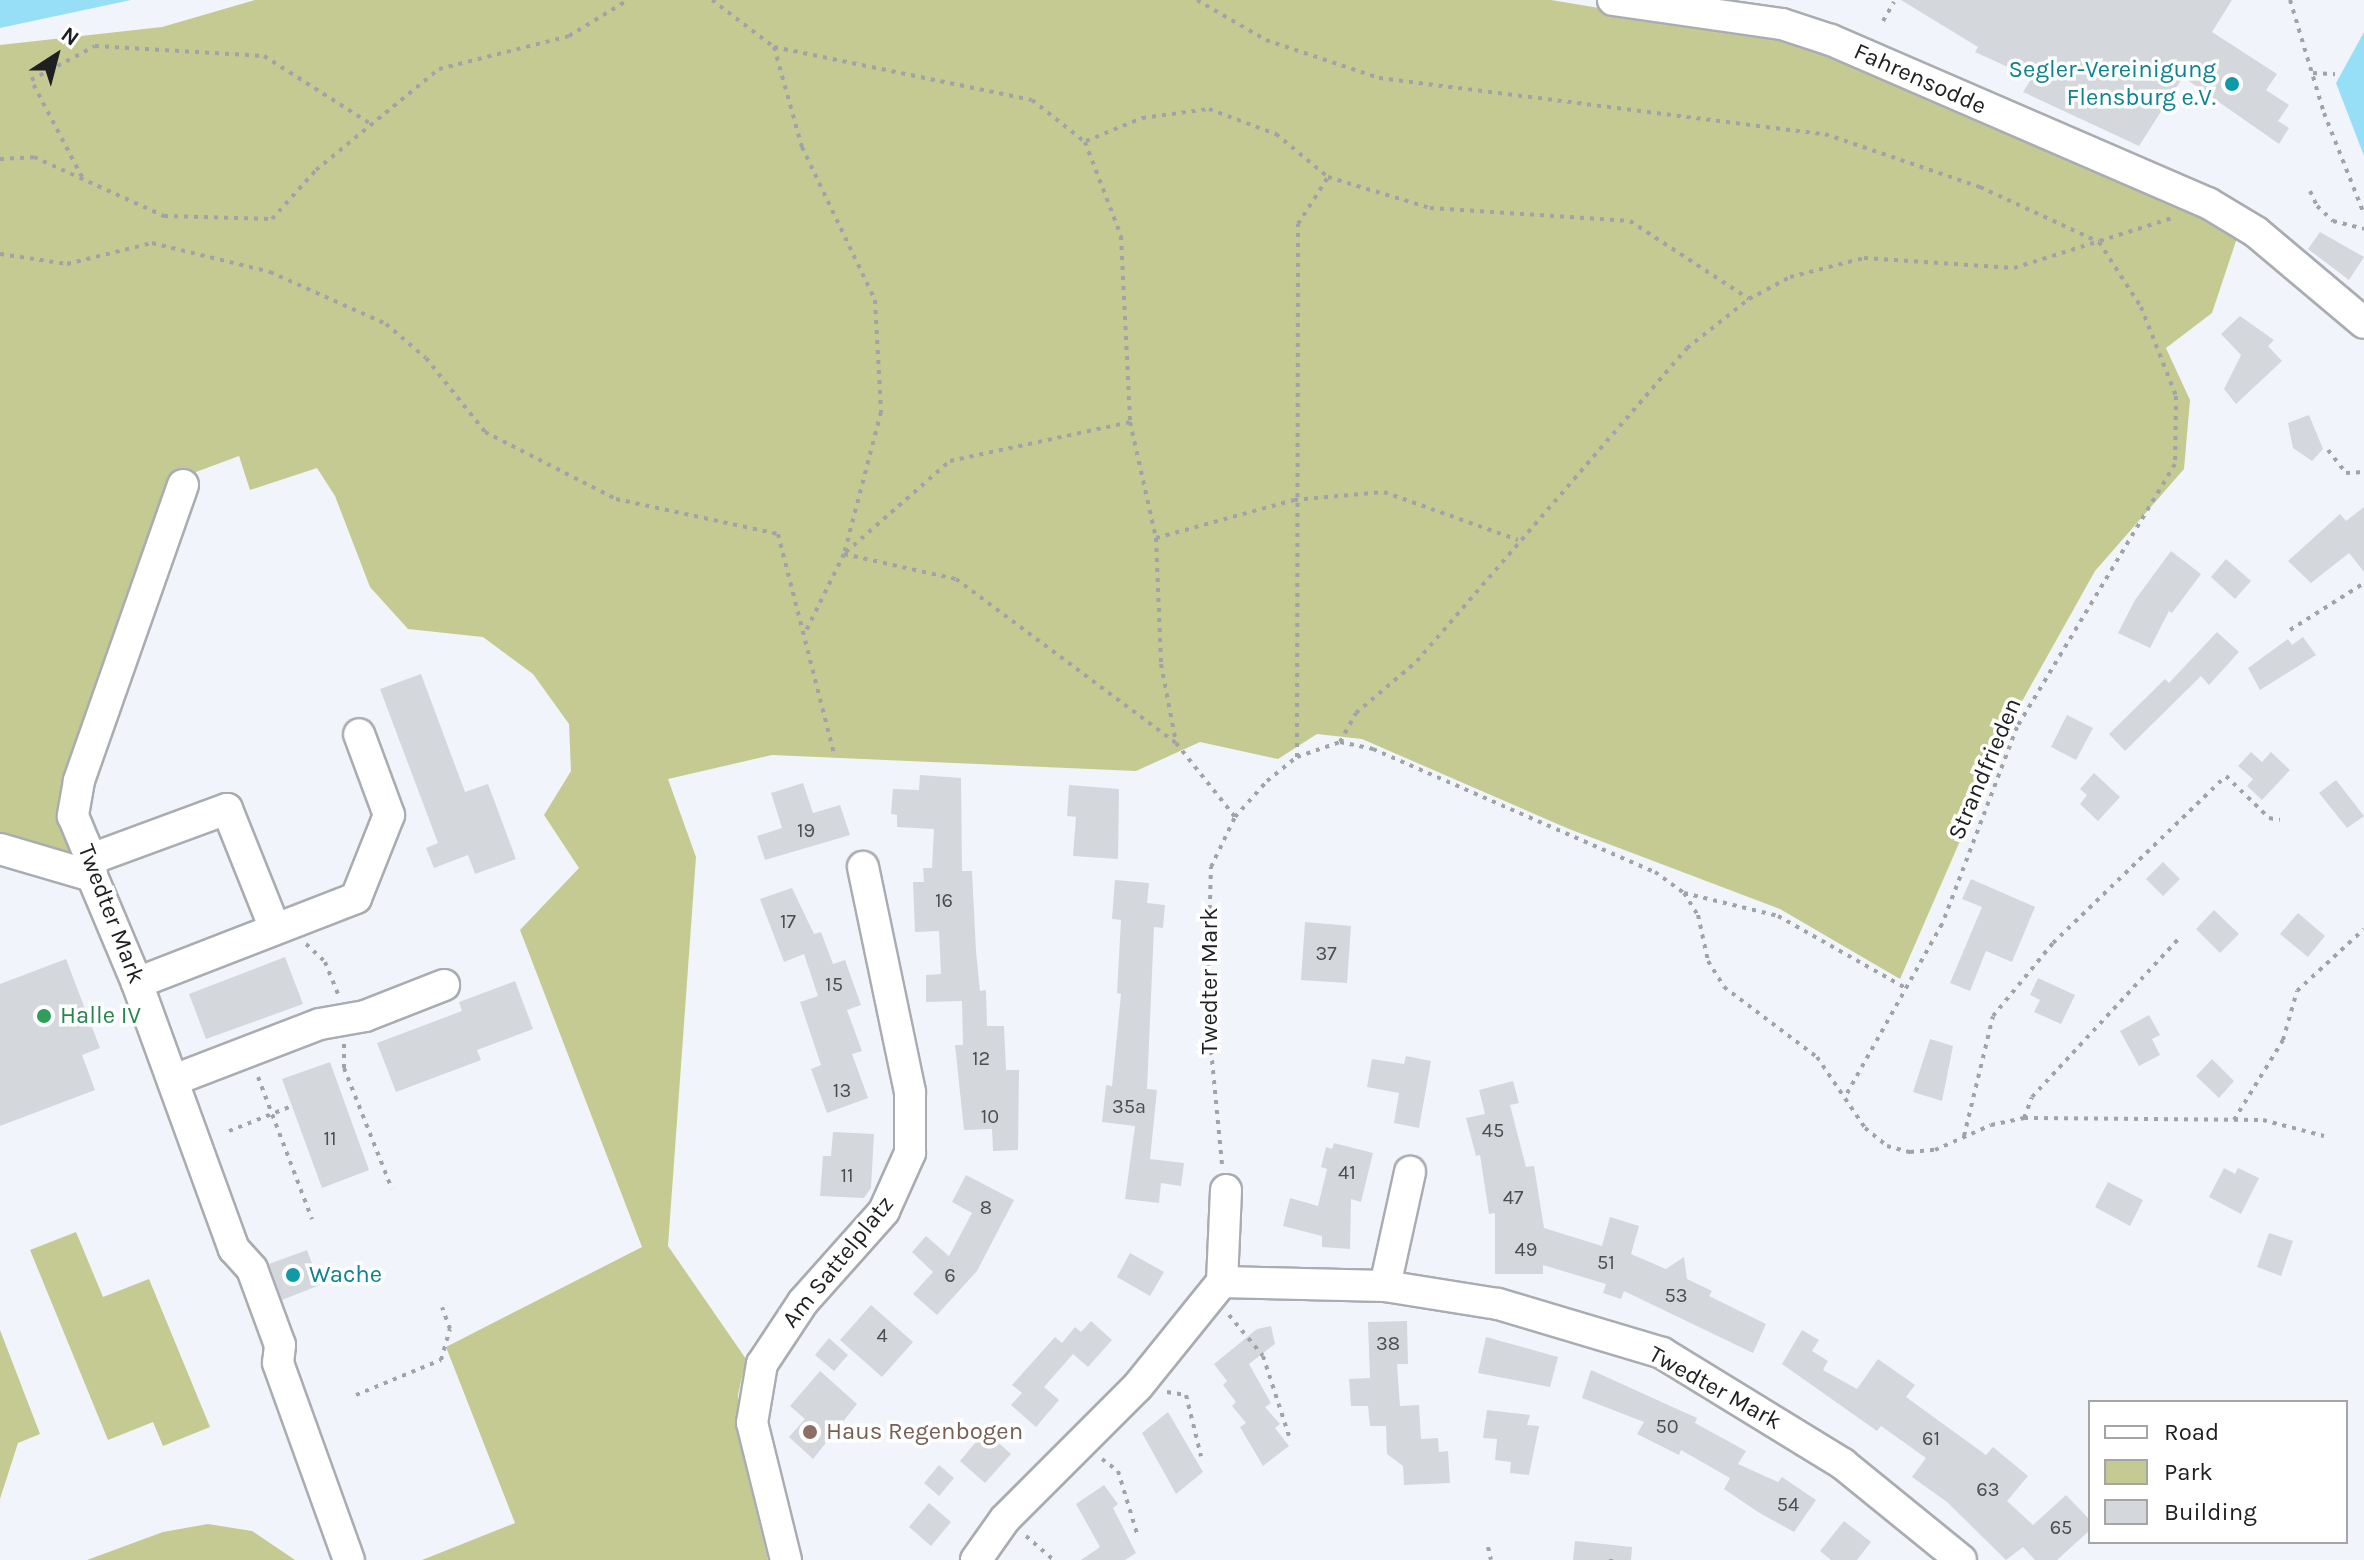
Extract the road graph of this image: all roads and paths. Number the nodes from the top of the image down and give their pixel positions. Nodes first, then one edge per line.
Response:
1 (628, 0) edge
2 (712, 0) edge
3 (1197, 0) edge
4 (1613, 0) edge
5 (2290, 0) edge
6 (1894, 2) dead end
7 (1883, 21) dead end
8 (774, 47) junction
9 (2313, 73) junction
10 (2335, 74) dead end
11 (370, 123) junction
12 (1085, 142) junction
13 (0, 159) edge
14 (1328, 177) junction
15 (83, 179) junction
16 (2310, 191) dead end
17 (2199, 208) junction
18 (2364, 214) edge
19 (2364, 229) edge
20 (2099, 242) junction
21 (0, 254) edge
22 (1749, 299) junction
23 (2364, 323) edge
24 (1130, 422) junction
25 (2328, 450) dead end
26 (2364, 472) edge
27 (183, 485) dead end
28 (1294, 500) junction
29 (1156, 538) junction
30 (1518, 540) junction
31 (844, 554) junction
32 (2364, 583) edge
33 (2290, 630) dead end
34 (805, 633) junction
35 (359, 734) dead end
36 (1340, 742) junction
37 (1176, 743) junction
38 (835, 757) dead end
39 (1297, 757) junction
40 (1235, 817) junction
41 (2280, 820) dead end
42 (0, 849) edge
43 (863, 867) dead end
44 (91, 868) junction
45 (1684, 893) junction
46 (282, 926) junction
47 (2364, 929) edge
48 (2181, 936) dead end
49 (137, 983) junction
50 (444, 985) dead end
51 (1905, 988) junction
52 (344, 1022) junction
53 (249, 1052) junction
54 (174, 1080) junction
55 (1845, 1097) junction
56 (292, 1106) dead end
57 (272, 1114) junction
58 (2024, 1118) junction
59 (2234, 1120) junction
60 (229, 1131) dead end
61 (1964, 1136) junction
62 (2324, 1136) dead end
63 (1410, 1172) dead end
64 (392, 1189) dead end
65 (1226, 1190) joint
66 (312, 1219) dead end
67 (1385, 1286) junction
68 (1216, 1290) junction
69 (442, 1307) dead end
70 (1170, 1392) dead end
71 (356, 1395) dead end
72 (1289, 1436) dead end
73 (1084, 1446) junction
74 (1201, 1456) dead end
75 (1138, 1537) dead end
76 (1038, 1545) dead end
77 (1488, 1547) dead end
78 (349, 1560) edge
79 (786, 1560) edge
80 (976, 1560) edge
81 (1054, 1560) edge
82 (1491, 1560) edge
83 (1961, 1560) edge

1 - 11 path
2 - 8 path
3 - 20 path
4 - 17 street, Fahrensodde
5 - 9 path
6 - 7 path
8 - 12 path
8 - 31 path
9 - 10 path
9 - 18 path
11 - 15 path
11 - 15 path
12 - 14 path
12 - 24 path
13 - 15 path
14 - 22 path
14 - 28 path
16 - 19 path
17 - 20 path
17 - 23 street, Fahrensodde
20 - 22 path
20 - 51 path, Strandfrieden
21 - 34 path
22 - 30 path
24 - 29 path
24 - 31 path
25 - 26 path
27 - 44 street, Twedter Mark
28 - 29 path
28 - 30 path
28 - 39 path
29 - 37 path
30 - 36 path
31 - 34 path
31 - 37 path
32 - 33 path
34 - 38 path
35 - 46 street
36 - 39 path, Twedter Mark
36 - 45 path
37 - 40 path
39 - 40 path, Twedter Mark
40 - 65 path, Twedter Mark
41 - 61 path
42 - 44 street
43 - 79 street, Am Sattelplatz
44 - 46 street
44 - 49 street, Twedter Mark
45 - 51 path
45 - 55 path
46 - 49 street
46 - 52 path
47 - 59 path
48 - 58 path
49 - 54 street, Twedter Mark
50 - 52 street
51 - 55 path, Strandfrieden
52 - 53 street
52 - 64 path
53 - 54 street
53 - 57 path
54 - 78 street, Twedter Mark
55 - 61 path
56 - 57 path
57 - 60 path
57 - 66 path
58 - 59 path
58 - 61 path
59 - 62 path
63 - 67 street
65 - 68 street
67 - 68 street, Twedter Mark
67 - 83 street, Twedter Mark
68 - 72 path
68 - 73 street
69 - 71 path
70 - 74 path
73 - 75 path
73 - 80 street
76 - 81 path
77 - 82 path

